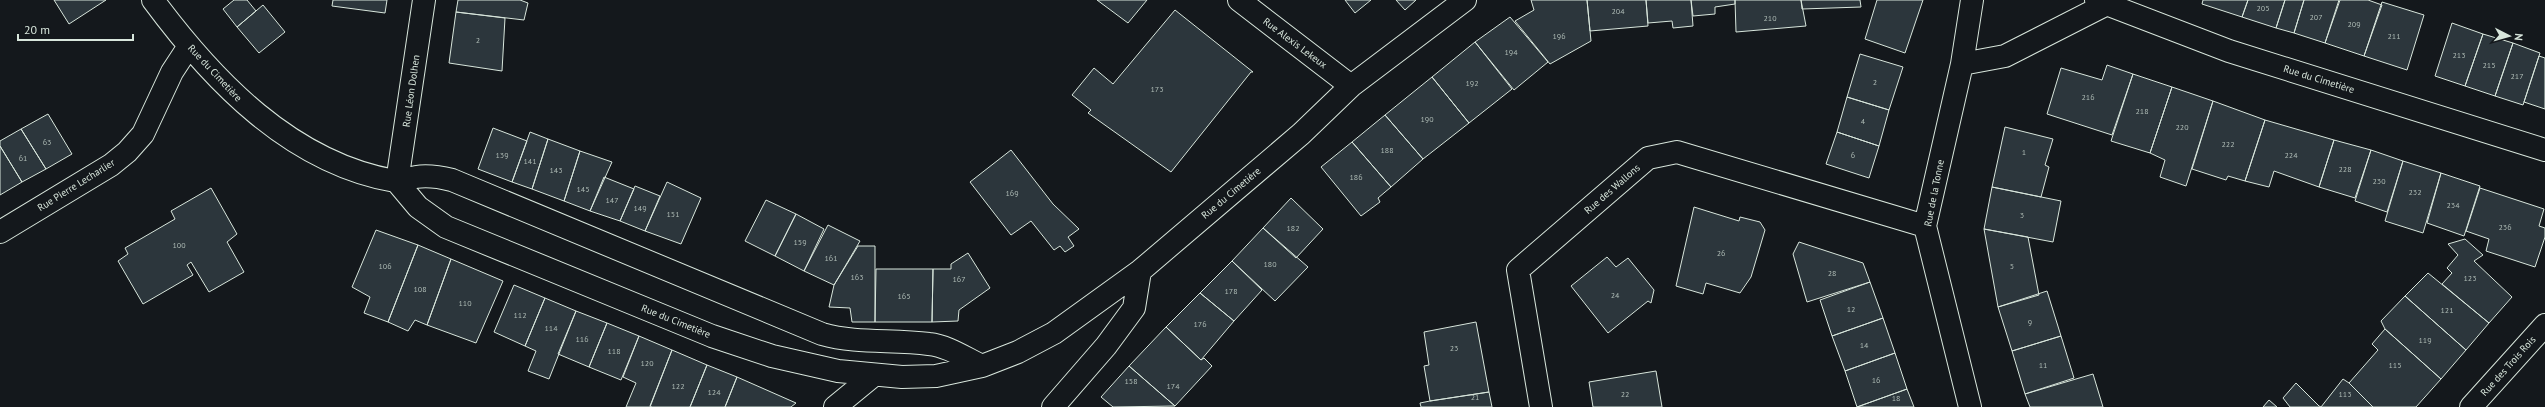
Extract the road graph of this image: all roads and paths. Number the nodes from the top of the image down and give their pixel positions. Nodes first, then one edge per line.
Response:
1 (153, 0) edge
2 (424, 0) edge
3 (1239, 0) edge
4 (1466, 0) edge
5 (1972, 0) edge
6 (2102, 2) edge
7 (189, 46) junction
8 (1962, 64) junction
9 (1351, 86) junction
10 (2545, 150) edge
11 (397, 182) junction
12 (1925, 226) junction
13 (0, 232) edge
14 (1140, 271) junction
15 (2545, 325) edge
16 (982, 366) junction
17 (874, 375) junction
18 (835, 407) edge
19 (1053, 407) edge
20 (1541, 407) edge
21 (1970, 407) edge
22 (2472, 407) edge

1 - 7 street, Rue du Cimetière
2 - 11 street, Rue Léon Dolhen
3 - 9 street, Rue Alexis Lekeux
4 - 9 street, Rue du Cimetière
5 - 8 street, Rue de la Tonne
6 - 8 street
6 - 10 street, Rue du Cimetière
7 - 11 street, Rue du Cimetière
7 - 13 street, Rue Pierre Lecharlier
8 - 12 street, Rue de la Tonne
9 - 14 street, Rue du Cimetière
11 - 16 street
11 - 17 street, Rue du Cimetière
12 - 20 street, Rue des Wallons
12 - 21 street, Rue de la Tonne
14 - 16 street, Rue du Cimetière
14 - 19 street
15 - 22 street, Rue des Trois Rois
16 - 17 street, Rue du Cimetière
17 - 18 street

